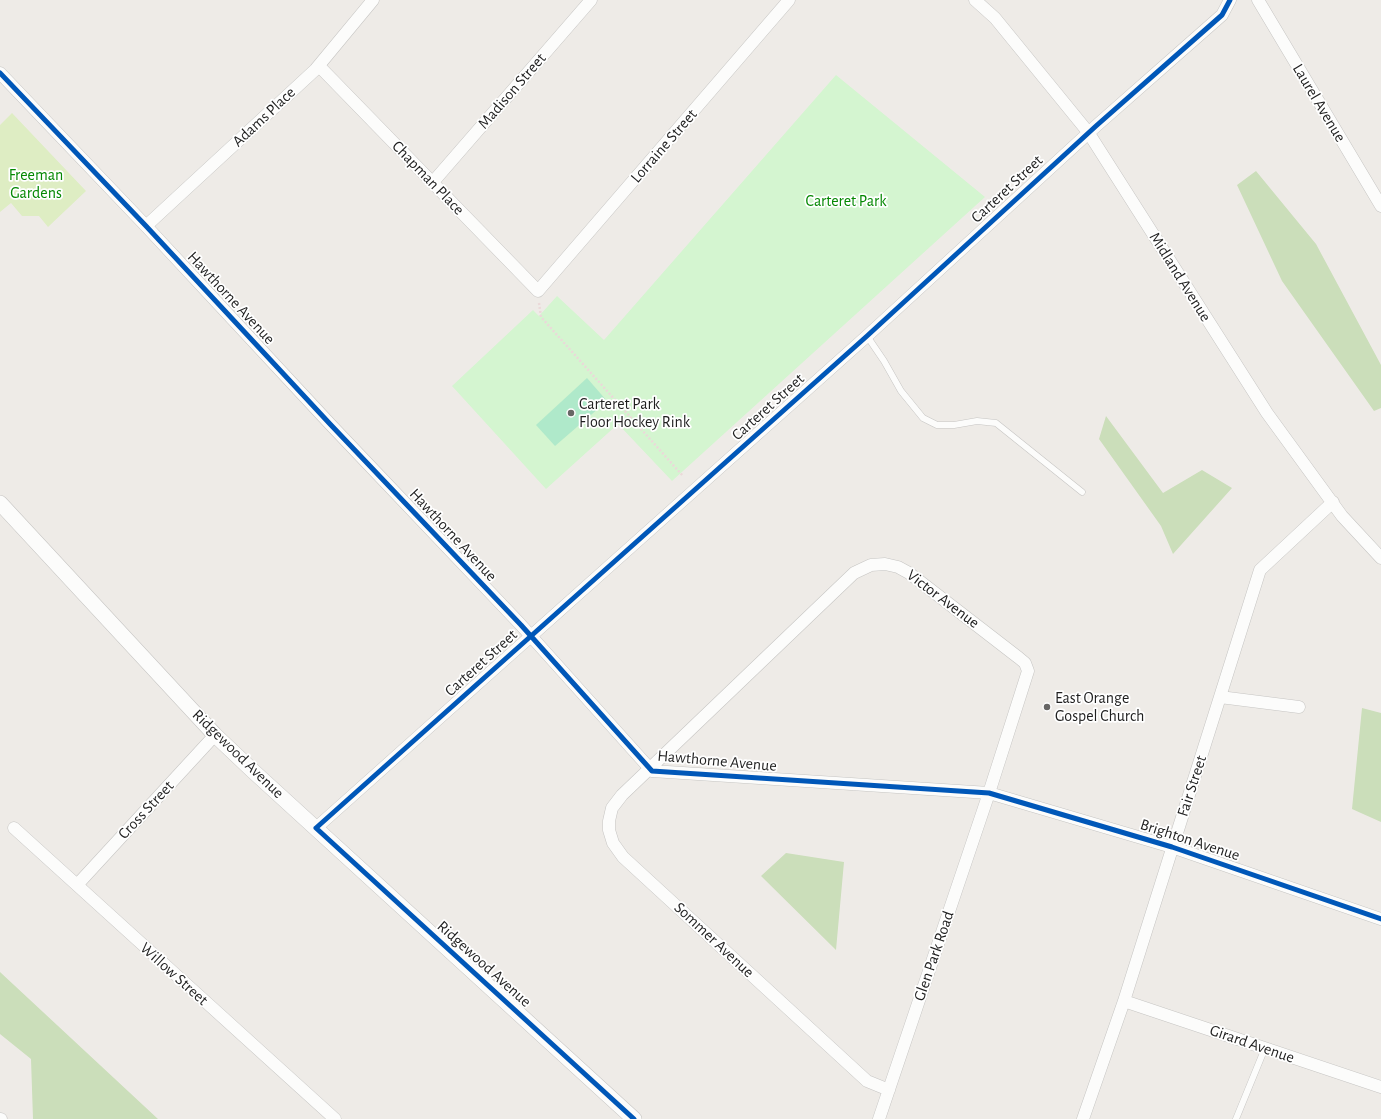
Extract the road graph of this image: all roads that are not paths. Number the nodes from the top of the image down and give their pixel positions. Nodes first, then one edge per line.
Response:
1 (373, 0) edge
2 (591, 0) edge
3 (789, 0) edge
4 (975, 0) edge
5 (1230, 0) edge
6 (1258, 0) edge
7 (318, 66) junction
8 (0, 73) edge
9 (1088, 132) junction
10 (433, 182) junction
11 (1380, 203) edge
12 (146, 226) junction
13 (538, 291) joint
14 (867, 336) junction
15 (1082, 492) dead end
16 (1333, 502) junction
17 (0, 503) edge
18 (1381, 558) edge
19 (531, 636) junction
20 (1220, 697) junction
21 (1299, 707) dead end
22 (215, 735) junction
23 (650, 768) junction
24 (989, 793) junction
25 (14, 828) dead end
26 (316, 828) junction
27 (1172, 847) junction
28 (77, 885) junction
29 (1381, 919) edge
30 (1124, 1001) junction
31 (1265, 1048) junction
32 (1381, 1087) edge
33 (889, 1090) junction
34 (335, 1119) edge
35 (634, 1119) edge
36 (879, 1119) edge
37 (1083, 1119) edge
38 (1236, 1119) edge

1 - 7 street, Adams Place
2 - 10 street, Madison Street
3 - 13 street, Lorraine Street
4 - 9 street, Midland Avenue
5 - 9 street, Carteret Street
6 - 11 street, Laurel Avenue
7 - 10 street, Chapman Place
7 - 12 street, Adams Place
8 - 12 street, Hawthorne Avenue
9 - 14 street, Carteret Street
9 - 16 street, Midland Avenue
10 - 13 street, Chapman Place
12 - 19 street, Hawthorne Avenue
14 - 15 lane
14 - 19 street, Carteret Street
16 - 18 street, Midland Avenue
16 - 20 street, Fair Street
17 - 22 street, Ridgewood Avenue
19 - 23 street, Hawthorne Avenue
19 - 26 street, Carteret Street
20 - 21 street
20 - 27 street, Fair Street
22 - 26 street, Ridgewood Avenue
22 - 28 street, Cross Street
23 - 24 street, Hawthorne Avenue
23 - 24 street, Victor Avenue
23 - 33 street, Sommer Avenue
24 - 27 street, Brighton Avenue
24 - 33 street, Glen Park Road
25 - 28 street, Willow Street
26 - 35 street, Ridgewood Avenue
27 - 29 street, Brighton Avenue
27 - 30 street, Fair Street
28 - 34 street, Willow Street
30 - 31 street, Girard Avenue
30 - 37 street, Fair Street
31 - 32 street, Girard Avenue
31 - 38 lane
33 - 36 street, Glen Park Road

